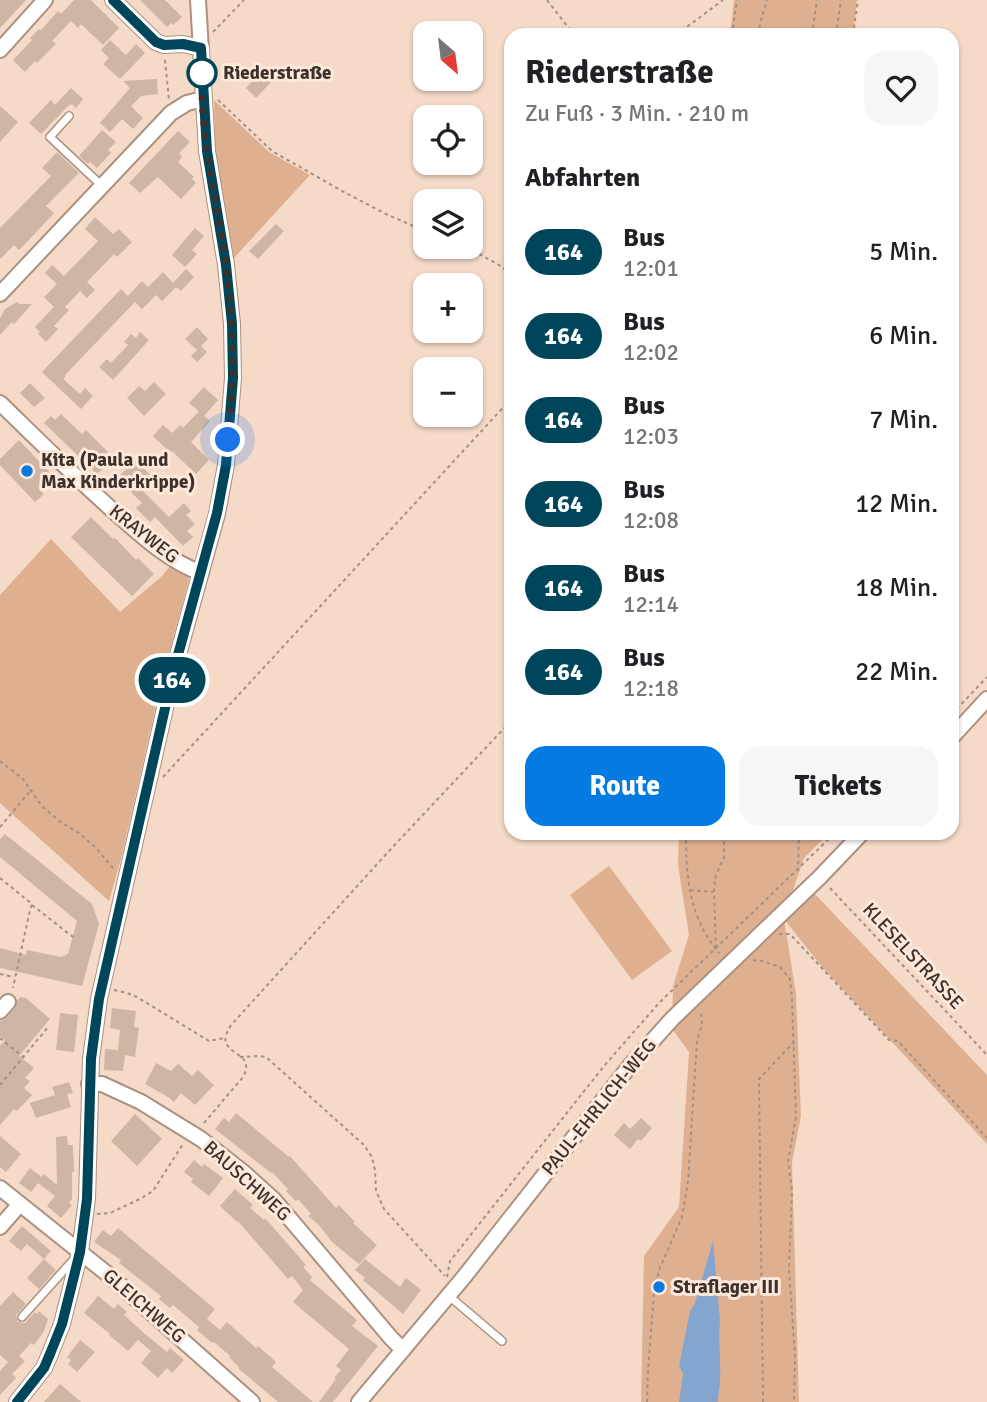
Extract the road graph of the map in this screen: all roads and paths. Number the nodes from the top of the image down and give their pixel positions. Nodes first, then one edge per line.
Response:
1 (45, 0) edge
2 (113, 0) edge
3 (198, 0) edge
4 (244, 0) edge
5 (547, 0) edge
6 (723, 0) edge
7 (737, 0) edge
8 (766, 0) edge
9 (817, 0) edge
10 (841, 0) edge
11 (858, 0) edge
12 (568, 28) edge
13 (685, 28) edge
14 (733, 28) edge
15 (759, 28) edge
16 (813, 28) edge
17 (837, 28) edge
18 (854, 28) edge
19 (200, 41) junction
20 (164, 45) junction
21 (0, 50) edge
22 (203, 99) junction
23 (171, 113) junction
24 (69, 116) dead end
25 (102, 186) junction
26 (413, 226) edge
27 (483, 256) edge
28 (504, 269) edge
29 (0, 294) edge
30 (0, 403) edge
31 (504, 407) edge
32 (201, 573) junction
33 (987, 677) edge
34 (987, 699) edge
35 (959, 707) edge
36 (504, 728) edge
37 (959, 729) edge
38 (0, 761) edge
39 (163, 776) dead end
40 (32, 789) junction
41 (0, 827) edge
42 (686, 840) edge
43 (724, 840) edge
44 (799, 840) edge
45 (855, 840) edge
46 (820, 877) junction
47 (0, 878) edge
48 (808, 888) junction
49 (123, 889) junction
50 (690, 890) junction
51 (714, 892) junction
52 (32, 904) junction
53 (774, 935) dead end
54 (73, 937) dead end
55 (716, 949) junction
56 (732, 962) junction
57 (0, 974) edge
58 (15, 978) junction
59 (105, 988) dead end
60 (696, 997) junction
61 (4, 1006) edge
62 (49, 1026) dead end
63 (0, 1038) edge
64 (225, 1038) junction
65 (794, 1042) junction
66 (987, 1055) edge
67 (240, 1057) junction
68 (23, 1058) junction
69 (89, 1084) junction
70 (0, 1085) edge
71 (192, 1133) junction
72 (987, 1138) edge
73 (0, 1188) edge
74 (20, 1205) junction
75 (86, 1213) junction
76 (0, 1227) edge
77 (80, 1252) junction
78 (452, 1291) junction
79 (22, 1317) dead end
80 (502, 1341) dead end
81 (404, 1350) junction
82 (17, 1402) edge
83 (252, 1402) edge
84 (359, 1402) edge
85 (647, 1402) edge
86 (763, 1402) edge
87 (794, 1402) edge

1 - 21 street
2 - 20 street
3 - 19 street
4 - 19 path
5 - 12 path
6 - 13 path
7 - 14 path
8 - 15 path
9 - 16 path
10 - 17 path
11 - 18 path
19 - 20 street
19 - 22 street
20 - 23 path
22 - 23 street
22 - 26 path
22 - 32 street
23 - 25 street
24 - 25 lane
25 - 29 street
27 - 28 path
30 - 32 street, KRAYWEG
31 - 39 path
32 - 49 street
33 - 35 path
34 - 37 street
36 - 64 path
38 - 40 path
40 - 41 path
40 - 49 path
42 - 50 path
43 - 51 path
44 - 48 path
45 - 46 street, PAUL-EHRLICH-WEG
46 - 48 street, PAUL-EHRLICH-WEG
46 - 66 path, KLESELSTRASSE
47 - 52 path
48 - 56 street, PAUL-EHRLICH-WEG
49 - 69 street
50 - 51 path
50 - 55 path
51 - 55 path
52 - 54 path
52 - 58 path
53 - 72 path
55 - 56 path
56 - 60 street, PAUL-EHRLICH-WEG
56 - 65 path
57 - 58 path
58 - 61 path
59 - 64 path
60 - 78 street, PAUL-EHRLICH-WEG
60 - 85 path
62 - 68 path
63 - 68 path
64 - 67 path
65 - 86 path
65 - 87 path
67 - 71 path
67 - 78 path
68 - 70 path
69 - 71 street, BAUSCHWEG
69 - 75 street
71 - 75 path
71 - 81 street, BAUSCHWEG
73 - 74 street, GLEICHWEG
74 - 76 street
74 - 77 street, GLEICHWEG
75 - 77 street
77 - 79 lane
77 - 82 street
77 - 83 street, GLEICHWEG
78 - 80 lane
78 - 81 street, PAUL-EHRLICH-WEG
81 - 84 street, PAUL-EHRLICH-WEG

